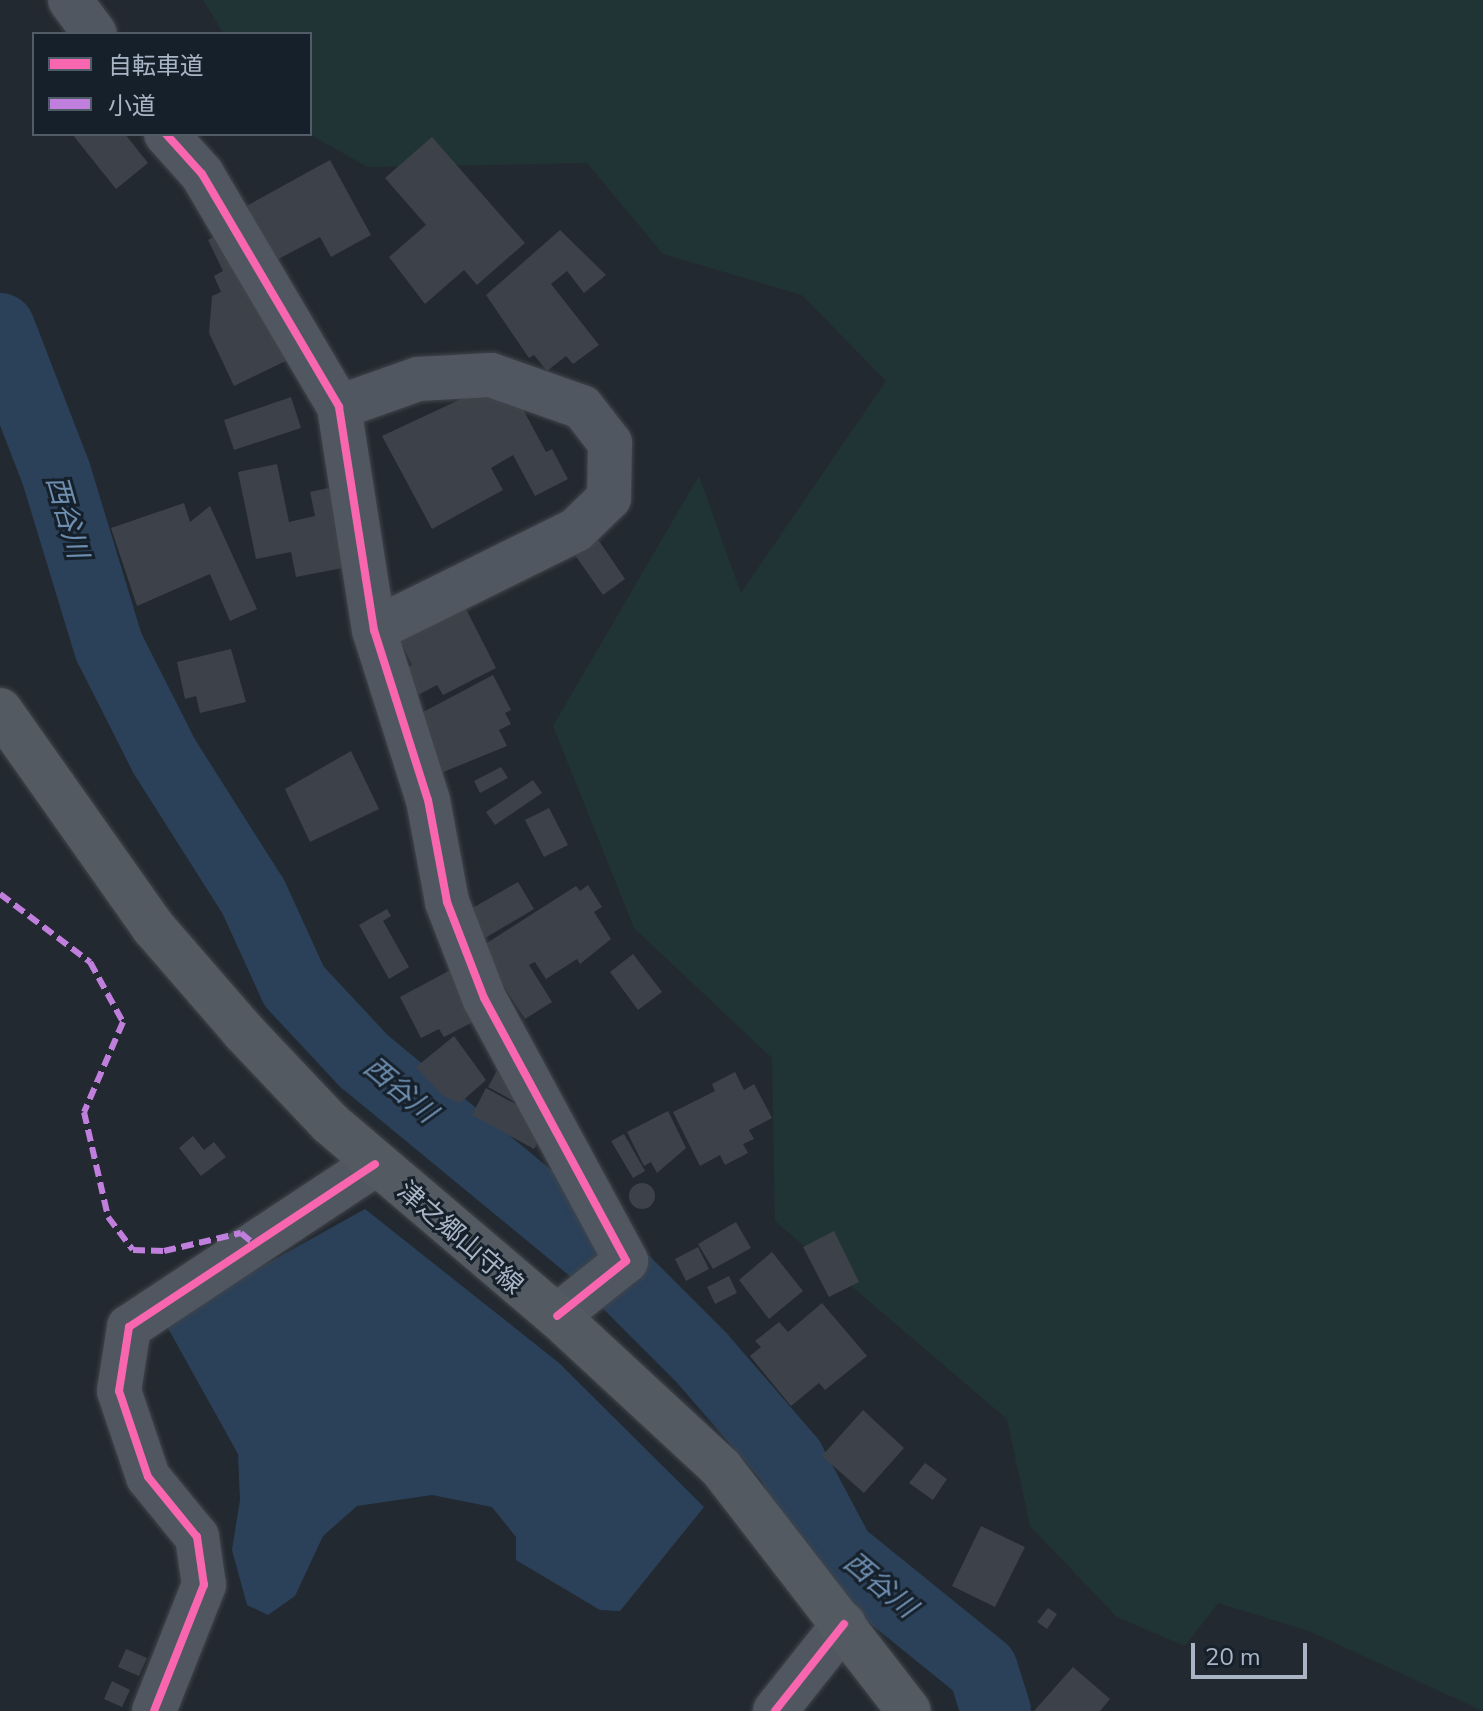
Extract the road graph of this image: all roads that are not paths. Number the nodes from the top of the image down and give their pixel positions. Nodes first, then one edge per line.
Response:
1 (70, 0) edge
2 (94, 32) edge
3 (168, 136) edge
4 (339, 407) junction
5 (374, 630) junction
6 (0, 710) edge
7 (375, 1164) junction
8 (557, 1316) junction
9 (844, 1624) junction
10 (154, 1711) edge
11 (775, 1711) edge
12 (909, 1711) edge

1 - 2 street
3 - 4 street
4 - 5 street
4 - 5 street
5 - 8 street
6 - 7 main road, 津之郷山守線
7 - 8 main road, 津之郷山守線
7 - 10 street
8 - 9 main road, 津之郷山守線
9 - 11 street
9 - 12 main road, 津之郷山守線

